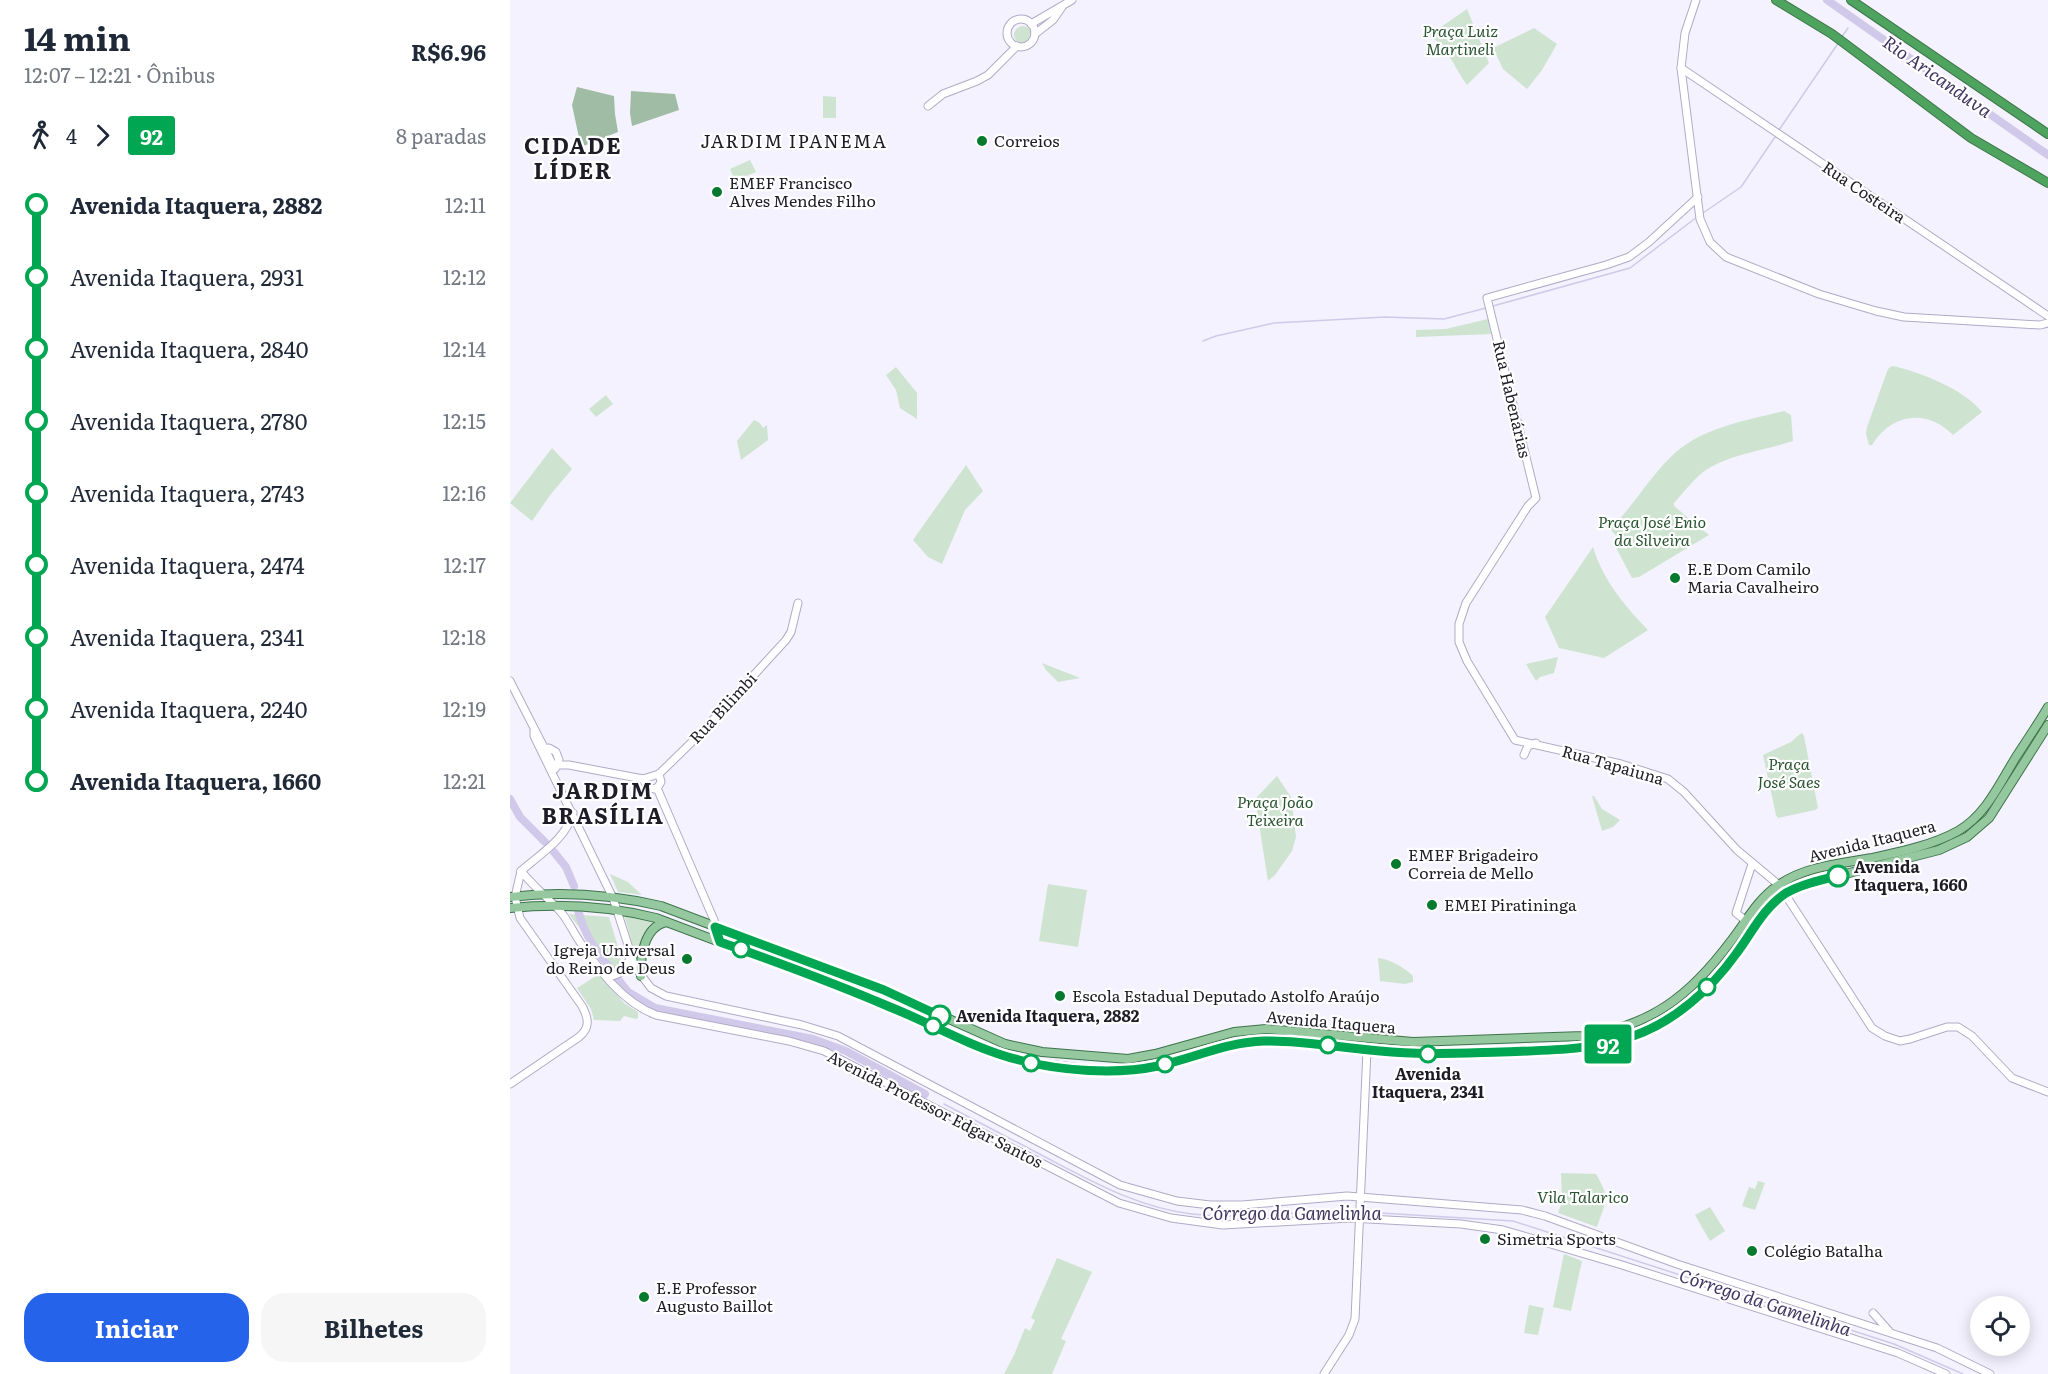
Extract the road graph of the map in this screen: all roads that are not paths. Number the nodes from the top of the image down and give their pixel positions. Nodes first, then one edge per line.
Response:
1 (1072, 0) edge
2 (1696, 0) edge
3 (1776, 0) edge
4 (1851, 0) edge
5 (1062, 7) junction
6 (1031, 24) junction
7 (1035, 34) junction
8 (1017, 46) junction
9 (1681, 68) junction
10 (928, 106) dead end
11 (2048, 134) edge
12 (2048, 183) edge
13 (1698, 196) junction
14 (2048, 316) edge
15 (2048, 323) edge
16 (798, 603) dead end
17 (510, 681) edge
18 (2048, 707) edge
19 (2048, 725) edge
20 (1515, 740) joint
21 (1536, 743) junction
22 (543, 749) junction
23 (1524, 754) dead end
24 (546, 761) junction
25 (557, 764) junction
26 (659, 774) junction
27 (643, 779) junction
28 (559, 784) junction
29 (657, 789) junction
30 (573, 813) junction
31 (583, 835) junction
32 (562, 836) junction
33 (1752, 864) junction
34 (521, 871) junction
35 (1779, 885) junction
36 (1785, 894) junction
37 (542, 895) junction
38 (512, 897) edge
39 (613, 898) junction
40 (553, 905) junction
41 (514, 908) edge
42 (616, 909) junction
43 (1745, 920) junction
44 (1759, 921) junction
45 (667, 922) junction
46 (712, 923) junction
47 (720, 942) junction
48 (631, 956) junction
49 (603, 971) junction
50 (641, 976) junction
51 (1413, 1042) junction
52 (1367, 1050) junction
53 (510, 1084) edge
54 (2048, 1092) edge
55 (1361, 1198) junction
56 (1360, 1216) junction
57 (1873, 1313) dead end
58 (1891, 1332) junction
59 (1324, 1374) edge
60 (1946, 1374) edge
61 (1990, 1374) edge

1 - 5 street
2 - 9 street
3 - 12 highway
4 - 11 highway
5 - 6 street
5 - 7 street
6 - 7 street
6 - 8 street
7 - 8 street
8 - 10 street
9 - 13 street
9 - 14 street, Rua Costeira
13 - 15 street
13 - 20 street, Rua Habenárias
16 - 26 street, Rua Bilimbi
17 - 22 street
18 - 35 main road, Avenida Itaquera
19 - 36 main road, Avenida Itaquera
20 - 21 street, Rua Tapaiuna
21 - 23 street
21 - 33 street, Rua Tapaiuna
22 - 24 street
22 - 25 street
24 - 25 street
24 - 28 street
25 - 27 street
25 - 28 street
26 - 27 street
26 - 29 street
27 - 29 street
28 - 30 street, Avenida Professor Edgar Santos
29 - 46 street
30 - 31 street, Avenida Professor Edgar Santos
30 - 32 street
31 - 32 street
31 - 39 street, Avenida Professor Edgar Santos
32 - 34 street
33 - 35 street, Rua Tapaiuna
33 - 43 street
34 - 37 street, Avenida Professor Edgar Santos
34 - 38 street
35 - 36 street, Rua Tapaiuna
35 - 43 main road, Avenida Itaquera
36 - 44 main road, Avenida Itaquera
36 - 54 street, Rua Tapaiuna
37 - 38 main road, Avenida Itaquera
37 - 39 main road, Avenida Itaquera
37 - 40 street, Avenida Professor Edgar Santos
38 - 41 street
39 - 42 street, Avenida Professor Edgar Santos
39 - 46 main road, Avenida Itaquera
40 - 41 main road, Avenida Itaquera
40 - 42 main road, Avenida Itaquera
40 - 49 street, Avenida Professor Edgar Santos
41 - 53 street
42 - 45 main road, Avenida Itaquera
42 - 48 street, Avenida Professor Edgar Santos
43 - 44 street
43 - 51 main road, Avenida Itaquera
44 - 52 main road, Avenida Itaquera
45 - 47 main road, Avenida Itaquera
45 - 50 main road
46 - 47 street
46 - 51 main road, Avenida Itaquera
47 - 52 main road, Avenida Itaquera
48 - 49 street
48 - 50 street, Avenida Professor Edgar Santos
49 - 56 street, Avenida Professor Edgar Santos
50 - 55 street, Avenida Professor Edgar Santos
51 - 52 main road
52 - 55 street
55 - 56 street
55 - 58 street, Avenida Professor Edgar Santos
56 - 59 street
56 - 60 street, Avenida Professor Edgar Santos
57 - 58 street
58 - 61 street, Avenida Professor Edgar Santos

